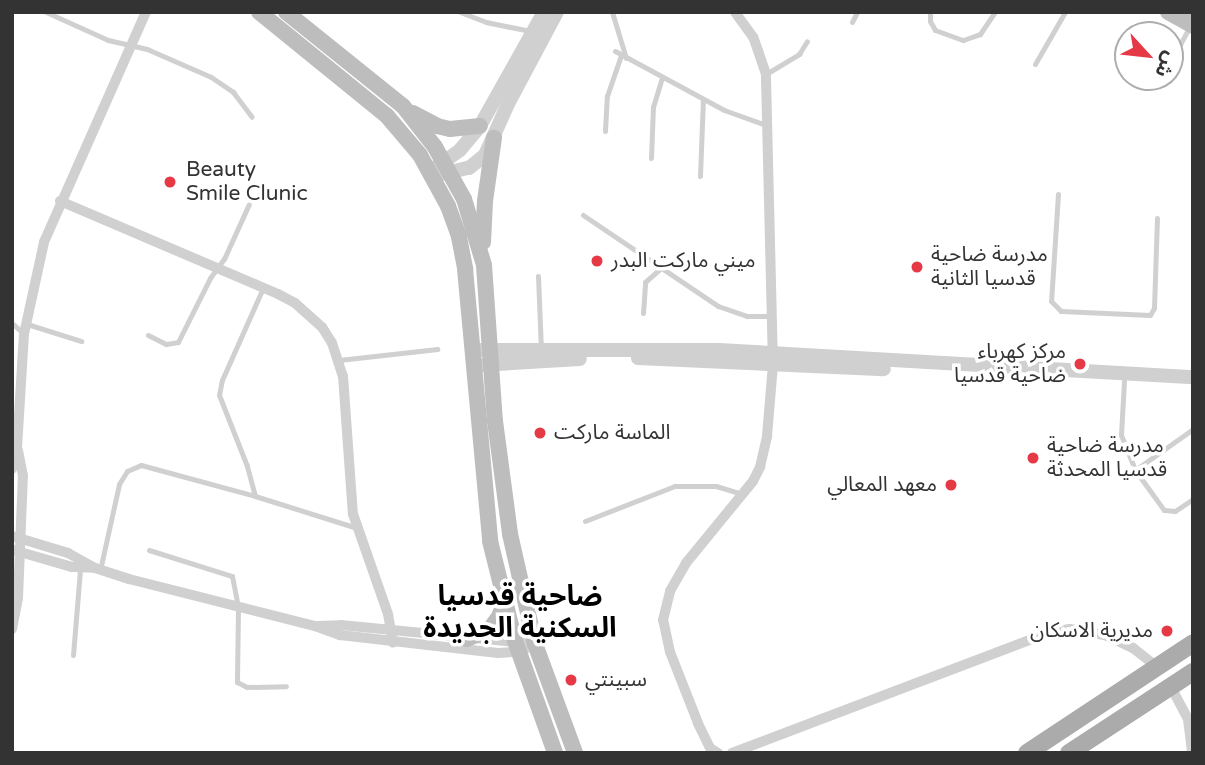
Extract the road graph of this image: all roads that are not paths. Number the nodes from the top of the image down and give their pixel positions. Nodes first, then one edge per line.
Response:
1 (46, 12) edge
2 (140, 12) edge
3 (146, 12) edge
4 (258, 12) edge
5 (286, 12) edge
6 (460, 12) edge
7 (544, 12) edge
8 (557, 12) edge
9 (612, 12) edge
10 (735, 12) edge
11 (857, 12) edge
12 (930, 12) edge
13 (995, 12) edge
14 (1065, 12) edge
15 (1168, 12) edge
16 (1192, 19) edge
17 (852, 22) dead end
18 (533, 31) junction
19 (134, 32) junction
20 (1184, 35) edge
21 (807, 41) dead end
22 (128, 46) junction
23 (621, 55) junction
24 (1035, 64) dead end
25 (766, 74) junction
26 (662, 77) junction
27 (703, 99) junction
28 (403, 106) junction
29 (253, 117) dead end
30 (766, 125) junction
31 (480, 126) junction
32 (605, 131) dead end
33 (494, 138) junction
34 (651, 158) dead end
35 (439, 170) junction
36 (700, 176) dead end
37 (1058, 194) dead end
38 (60, 201) junction
39 (249, 204) dead end
40 (583, 215) dead end
41 (1157, 218) dead end
42 (484, 265) junction
43 (661, 268) junction
44 (217, 270) junction
45 (538, 276) dead end
46 (263, 288) junction
47 (643, 313) dead end
48 (769, 316) junction
49 (12, 323) edge
50 (25, 329) junction
51 (148, 335) dead end
52 (81, 341) dead end
53 (437, 349) dead end
54 (541, 356) junction
55 (492, 357) junction
56 (472, 358) junction
57 (339, 359) junction
58 (773, 359) junction
59 (1124, 378) junction
60 (1188, 381) edge
61 (16, 413) edge
62 (1193, 429) edge
63 (17, 448) junction
64 (12, 468) edge
65 (1135, 470) junction
66 (743, 494) junction
67 (255, 496) junction
68 (1193, 499) edge
69 (586, 521) dead end
70 (357, 528) junction
71 (16, 537) edge
72 (16, 550) edge
73 (149, 550) dead end
74 (80, 569) junction
75 (98, 569) junction
76 (503, 598) junction
77 (239, 608) junction
78 (12, 629) edge
79 (392, 637) junction
80 (467, 639) junction
81 (1191, 641) edge
82 (535, 644) junction
83 (517, 647) junction
84 (73, 655) dead end
85 (1157, 667) junction
86 (1193, 673) edge
87 (286, 686) dead end
88 (1171, 687) junction
89 (1190, 717) edge
90 (555, 753) edge
91 (575, 753) edge
92 (718, 753) edge
93 (732, 753) edge
94 (1027, 753) edge
95 (1069, 753) edge
96 (1192, 753) edge

1 - 22 lane
2 - 19 street
3 - 19 street
4 - 35 main road
5 - 28 main road
6 - 18 lane
7 - 18 street
8 - 33 street
9 - 23 lane
10 - 25 street
11 - 17 lane
12 - 13 lane
14 - 24 lane
15 - 16 main road
16 - 20 lane
18 - 31 street
19 - 22 street
21 - 25 lane
22 - 29 lane
22 - 38 street
23 - 26 lane
23 - 32 lane
25 - 30 street
26 - 27 lane
26 - 34 lane
27 - 30 lane
27 - 36 lane
28 - 31 main road
28 - 35 main road
30 - 48 street
31 - 33 street
31 - 35 street
33 - 35 street
33 - 42 main road
35 - 42 main road
35 - 56 main road
37 - 41 lane
38 - 44 street
38 - 50 street
39 - 44 lane
40 - 43 lane
42 - 55 main road
43 - 47 lane
43 - 48 lane
44 - 46 street
44 - 51 lane
45 - 54 lane
46 - 57 street
46 - 67 lane
48 - 58 street
49 - 50 lane
50 - 52 lane
50 - 61 street
53 - 57 lane
54 - 55 street
54 - 58 street
55 - 56 street
55 - 82 main road
56 - 76 main road
57 - 70 street
58 - 59 street
58 - 66 street
59 - 60 street
59 - 65 lane
61 - 63 street
62 - 65 lane
63 - 64 street
63 - 71 street
65 - 68 lane
66 - 69 lane
66 - 92 street
67 - 70 lane
67 - 75 lane
70 - 79 street
71 - 72 street
71 - 75 street
72 - 74 street
72 - 78 street
73 - 77 lane
74 - 75 street
74 - 84 lane
75 - 77 street
76 - 80 main road
76 - 83 main road
77 - 79 street
77 - 87 lane
79 - 80 street
79 - 83 street
80 - 83 street
81 - 85 main road
82 - 83 street
82 - 91 main road
83 - 90 main road
85 - 93 street
85 - 94 main road
86 - 88 main road
88 - 89 street
88 - 95 main road
89 - 96 street

